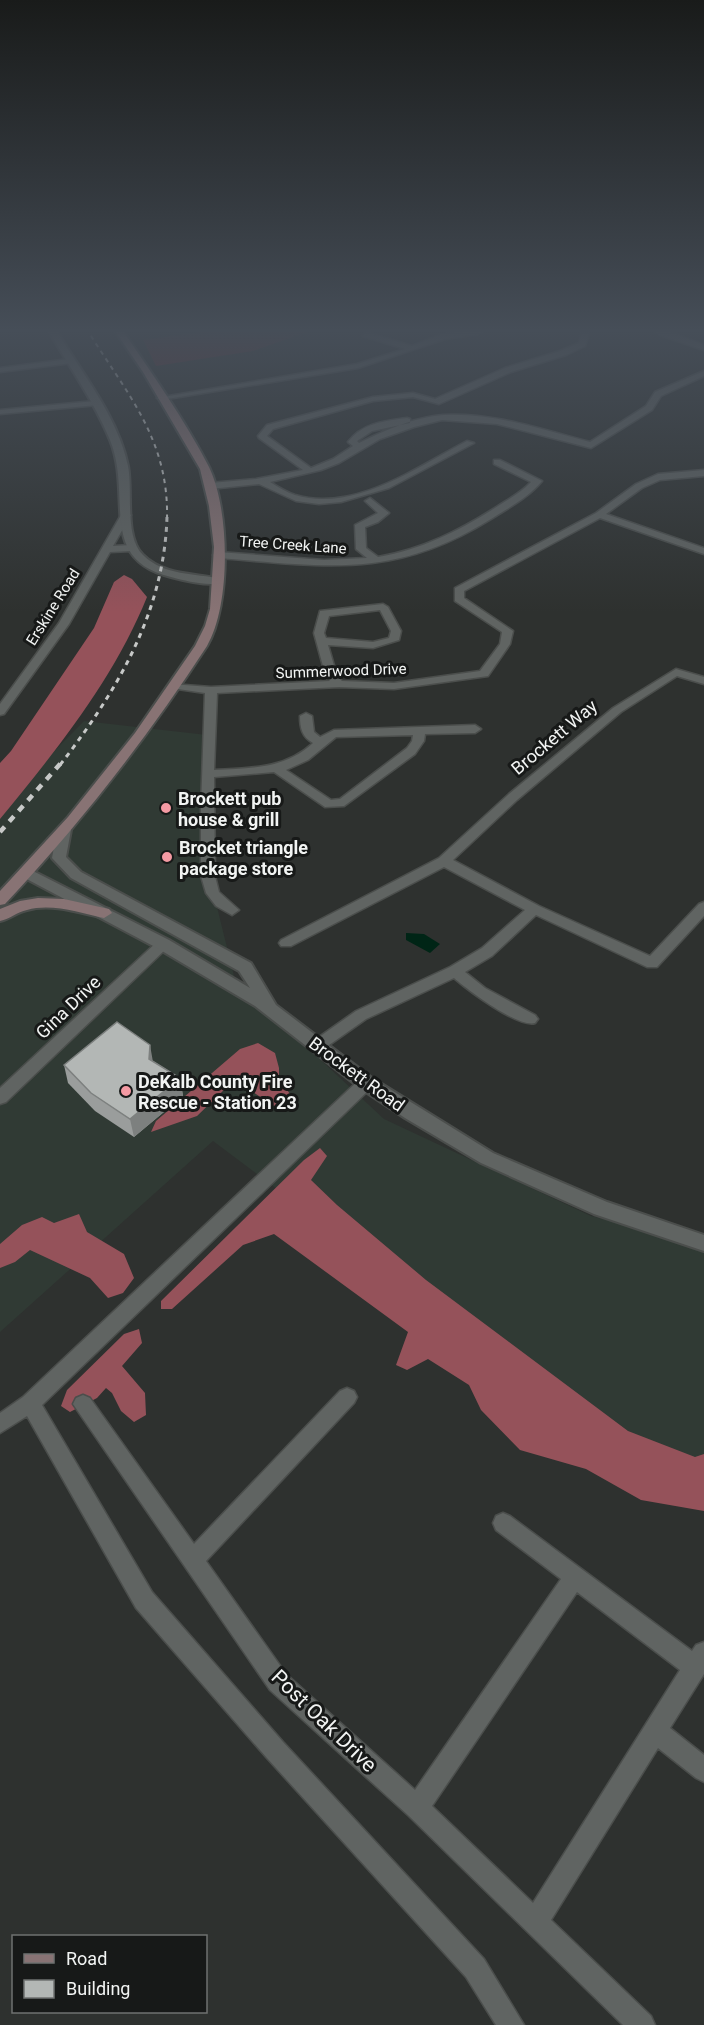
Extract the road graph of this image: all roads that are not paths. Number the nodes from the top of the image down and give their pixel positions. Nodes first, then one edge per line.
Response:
1 (106, 422) edge
2 (177, 422) edge
3 (283, 422) edge
4 (421, 422) edge
5 (493, 422) edge
6 (626, 422) edge
7 (470, 443) dead end
8 (497, 462) dead end
9 (309, 470) junction
10 (704, 472) edge
11 (262, 482) junction
12 (210, 486) junction
13 (367, 497) junction
14 (126, 515) junction
15 (599, 515) junction
16 (131, 548) junction
17 (106, 549) junction
18 (704, 551) edge
19 (218, 555) junction
20 (378, 561) junction
21 (217, 581) junction
22 (321, 641) junction
23 (704, 681) edge
24 (339, 684) junction
25 (175, 686) junction
26 (211, 690) junction
27 (0, 712) edge
28 (306, 716) dead end
29 (475, 729) dead end
30 (419, 732) junction
31 (321, 742) junction
32 (277, 769) junction
33 (208, 774) junction
34 (64, 830) junction
35 (444, 861) junction
36 (26, 873) junction
37 (0, 900) edge
38 (704, 908) edge
39 (534, 909) junction
40 (232, 910) dead end
41 (104, 913) junction
42 (0, 916) edge
43 (286, 942) dead end
44 (163, 944) junction
45 (455, 971) junction
46 (272, 1010) junction
47 (530, 1019) dead end
48 (317, 1046) junction
49 (366, 1083) junction
50 (0, 1098) edge
51 (704, 1243) edge
52 (347, 1397) dead end
53 (30, 1403) junction
54 (83, 1404) dead end
55 (0, 1424) edge
56 (503, 1523) dead end
57 (192, 1561) junction
58 (575, 1577) junction
59 (700, 1660) edge
60 (656, 1731) junction
61 (704, 1770) edge
62 (417, 1808) junction
63 (535, 1923) junction
64 (511, 2025) edge
65 (642, 2025) edge

1 - 14 street
2 - 12 main road
3 - 9 street
4 - 9 street
5 - 6 street
7 - 13 street
8 - 20 street, Tree Creek Lane
9 - 11 street
10 - 15 street, Summerwood Drive
11 - 12 street
11 - 13 street
12 - 19 main road
13 - 20 street
14 - 16 street
14 - 17 street, Erskine Road
15 - 18 street
15 - 24 street, Summerwood Drive
16 - 17 street
16 - 21 street
17 - 27 street, Erskine Road
19 - 20 street, Tree Creek Lane
19 - 21 main road
21 - 25 main road
22 - 22 street
22 - 24 street
23 - 35 street, Brockett Way
24 - 26 street, Summerwood Drive
25 - 26 street, Summerwood Drive
25 - 34 main road
26 - 33 street
28 - 31 street
29 - 30 street
30 - 31 street
30 - 32 street
31 - 32 street
32 - 33 street
33 - 40 street
34 - 36 main road
34 - 46 street
35 - 39 street
35 - 43 street, Brockett Way
36 - 37 main road
36 - 41 street, Brockett Road
38 - 39 street
39 - 45 street
41 - 42 main road
41 - 44 street, Brockett Road
44 - 46 street, Brockett Road
44 - 50 street, Gina Drive
45 - 47 street
45 - 48 street
46 - 48 street, Brockett Road
48 - 49 street, Brockett Road
49 - 51 street, Brockett Road
49 - 53 street
52 - 57 street
53 - 55 street
53 - 64 street
54 - 57 street, Post Oak Drive
56 - 58 street
57 - 62 street, Post Oak Drive
58 - 59 street
58 - 62 street
59 - 60 street
60 - 61 street
60 - 63 street
62 - 63 street, Post Oak Drive
63 - 65 street, Post Oak Drive

